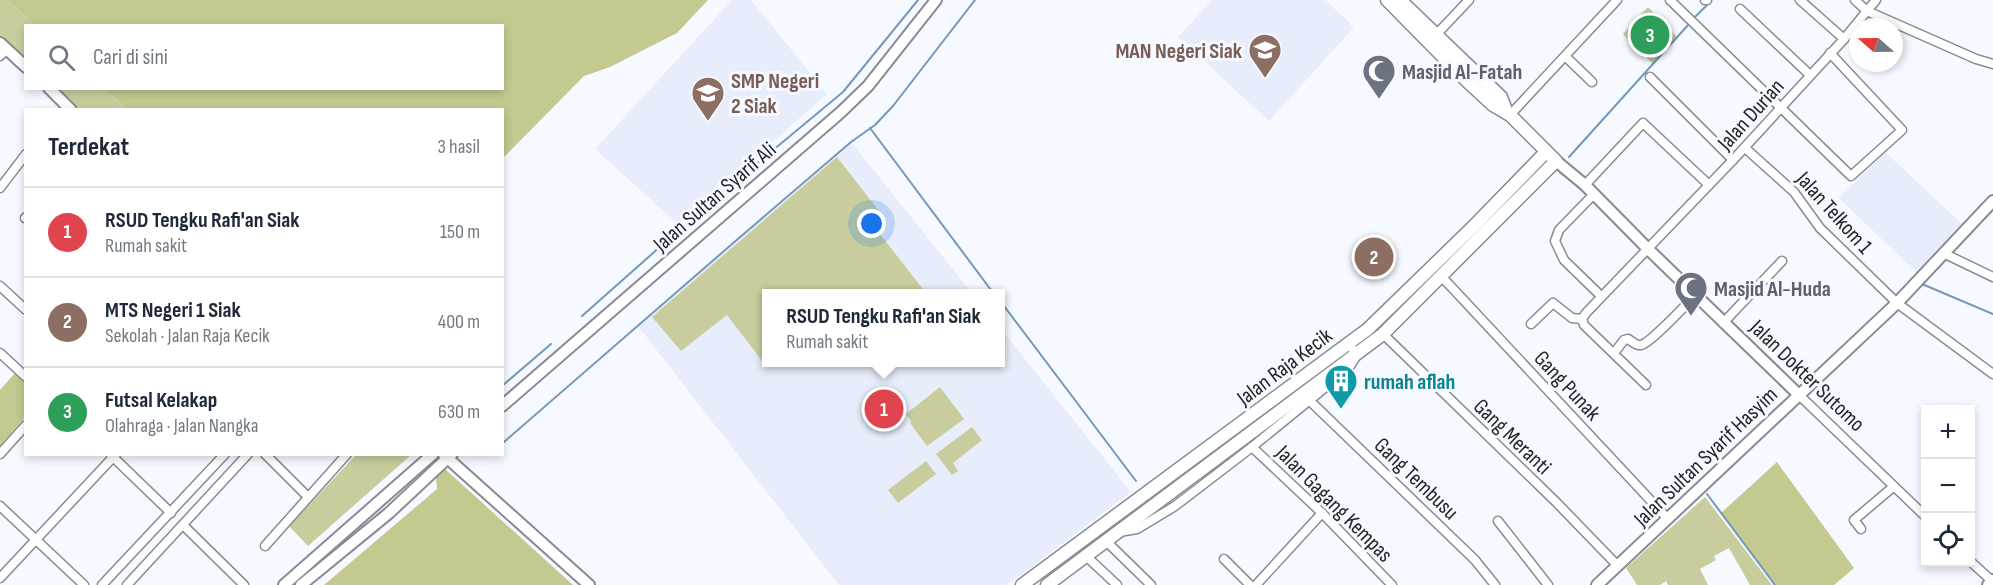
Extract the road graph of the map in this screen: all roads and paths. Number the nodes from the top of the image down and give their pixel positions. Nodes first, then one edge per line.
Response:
1 (936, 0) edge
2 (1387, 0) edge
3 (1400, 0) edge
4 (1469, 0) edge
5 (1617, 0) edge
6 (1670, 0) edge
7 (1800, 0) edge
8 (1855, 0) edge
9 (1875, 0) edge
10 (1740, 9) dead end
11 (1868, 11) junction
12 (1432, 39) junction
13 (1844, 39) junction
14 (2, 49) edge
15 (1830, 53) junction
16 (1565, 56) junction
17 (1993, 64) edge
18 (24, 65) edge
19 (1810, 75) junction
20 (1650, 77) dead end
21 (1592, 82) dead end
22 (51, 90) edge
23 (65, 107) edge
24 (1781, 107) junction
25 (1509, 114) junction
26 (1745, 148) junction
27 (24, 157) edge
28 (1551, 157) junction
29 (1733, 160) junction
30 (1585, 185) junction
31 (1709, 185) junction
32 (0, 188) edge
33 (1594, 194) junction
34 (1993, 201) edge
35 (1477, 231) junction
36 (1649, 250) junction
37 (1943, 253) junction
38 (1782, 261) dead end
39 (1442, 277) junction
40 (1993, 277) edge
41 (0, 286) edge
42 (1696, 295) junction
43 (1601, 296) junction
44 (1897, 303) junction
45 (24, 307) edge
46 (1582, 319) junction
47 (1724, 323) junction
48 (1531, 324) dead end
49 (1383, 334) junction
50 (1353, 349) junction
51 (0, 353) edge
52 (1614, 353) junction
53 (1993, 374) edge
54 (24, 375) edge
55 (1646, 385) dead end
56 (1798, 394) junction
57 (1310, 400) junction
58 (504, 404) edge
59 (24, 427) edge
60 (1252, 447) junction
61 (0, 454) edge
62 (112, 456) edge
63 (114, 456) edge
64 (223, 456) edge
65 (246, 456) edge
66 (267, 456) edge
67 (345, 456) edge
68 (431, 456) edge
69 (448, 456) edge
70 (1893, 487) junction
71 (308, 497) junction
72 (0, 506) edge
73 (171, 513) junction
74 (1322, 513) junction
75 (1921, 513) edge
76 (1668, 519) junction
77 (1498, 521) dead end
78 (183, 525) junction
79 (1861, 529) dead end
80 (1118, 531) junction
81 (36, 541) junction
82 (1106, 541) junction
83 (266, 546) dead end
84 (1086, 556) junction
85 (1224, 559) dead end
86 (1975, 565) edge
87 (1618, 566) junction
88 (0, 578) edge
89 (1991, 582) edge
90 (1051, 584) edge
91 (84, 585) edge
92 (102, 585) edge
93 (127, 585) edge
94 (244, 585) edge
95 (284, 585) edge
96 (301, 585) edge
97 (589, 585) edge
98 (1022, 585) edge
99 (1117, 585) edge
100 (1151, 585) edge
101 (1250, 585) edge
102 (1256, 585) edge
103 (1392, 585) edge
104 (1495, 585) edge
105 (1548, 585) edge
106 (1597, 585) edge

1 - 58 street, Jalan Sultan Syarif Ali
2 - 12 main road, Jalan Dokter Sutomo
3 - 12 main road, Jalan Dokter Sutomo
4 - 12 street
5 - 16 street
6 - 24 street
7 - 13 street
8 - 11 street
9 - 11 street, Jalan Durian
10 - 19 street
11 - 13 street, Jalan Durian
11 - 17 street
12 - 25 main road, Jalan Dokter Sutomo
13 - 15 street, Jalan Durian
14 - 18 street
15 - 19 street, Jalan Durian
15 - 24 street
16 - 21 street
16 - 25 street
19 - 24 street, Jalan Durian
20 - 29 street
22 - 23 street
24 - 26 street, Jalan Durian
25 - 28 main road, Jalan Dokter Sutomo
26 - 29 street, Jalan Durian
26 - 44 street, Jalan Telkom 1
27 - 32 street
28 - 30 street, Jalan Dokter Sutomo
28 - 35 main road, Jalan Raja Kecik
29 - 31 street, Jalan Durian
30 - 31 street
30 - 33 street, Jalan Dokter Sutomo
31 - 36 street, Jalan Durian
33 - 36 street, Jalan Dokter Sutomo
33 - 43 street
34 - 37 street, Jalan Sultan Syarif Hasyim
35 - 39 main road, Jalan Raja Kecik
35 - 50 main road, Jalan Raja Kecik
36 - 42 street, Jalan Dokter Sutomo
36 - 43 street, Jalan Durian
37 - 40 street
37 - 44 street, Jalan Sultan Syarif Hasyim
38 - 47 street
39 - 49 main road, Jalan Raja Kecik
39 - 76 street, Gang Punak
41 - 45 street
42 - 47 street, Jalan Dokter Sutomo
42 - 52 street
43 - 46 street, Jalan Durian
44 - 53 street, Jalan Telkom 1
44 - 56 street, Jalan Sultan Syarif Hasyim
46 - 48 street
46 - 52 street
47 - 56 street, Jalan Dokter Sutomo
49 - 50 main road, Jalan Raja Kecik
49 - 87 street, Gang Meranti
50 - 57 street
50 - 80 main road, Jalan Raja Kecik
50 - 98 main road, Jalan Raja Kecik
51 - 54 street
52 - 55 street
56 - 70 street, Jalan Dokter Sutomo
56 - 76 street, Jalan Sultan Syarif Hasyim
57 - 60 street
57 - 104 street, Gang Tembusu
59 - 61 street
60 - 74 street, Jalan Gagang Kempas
60 - 80 street
62 - 81 street
63 - 73 street
64 - 73 street
65 - 78 street
66 - 71 street
67 - 71 street
68 - 95 street
69 - 96 street
69 - 97 street
70 - 75 street, Jalan Dokter Sutomo
70 - 79 street
71 - 83 street
72 - 81 street
73 - 92 street
74 - 102 street
74 - 103 street, Jalan Gagang Kempas
76 - 87 street, Jalan Sultan Syarif Hasyim
77 - 105 street
78 - 93 street
78 - 94 street
80 - 82 main road, Jalan Raja Kecik
81 - 88 street
81 - 91 street
82 - 84 main road, Jalan Raja Kecik
82 - 100 street
84 - 90 main road, Jalan Raja Kecik
84 - 99 street
85 - 101 street
86 - 89 street
87 - 106 street, Jalan Sultan Syarif Hasyim

